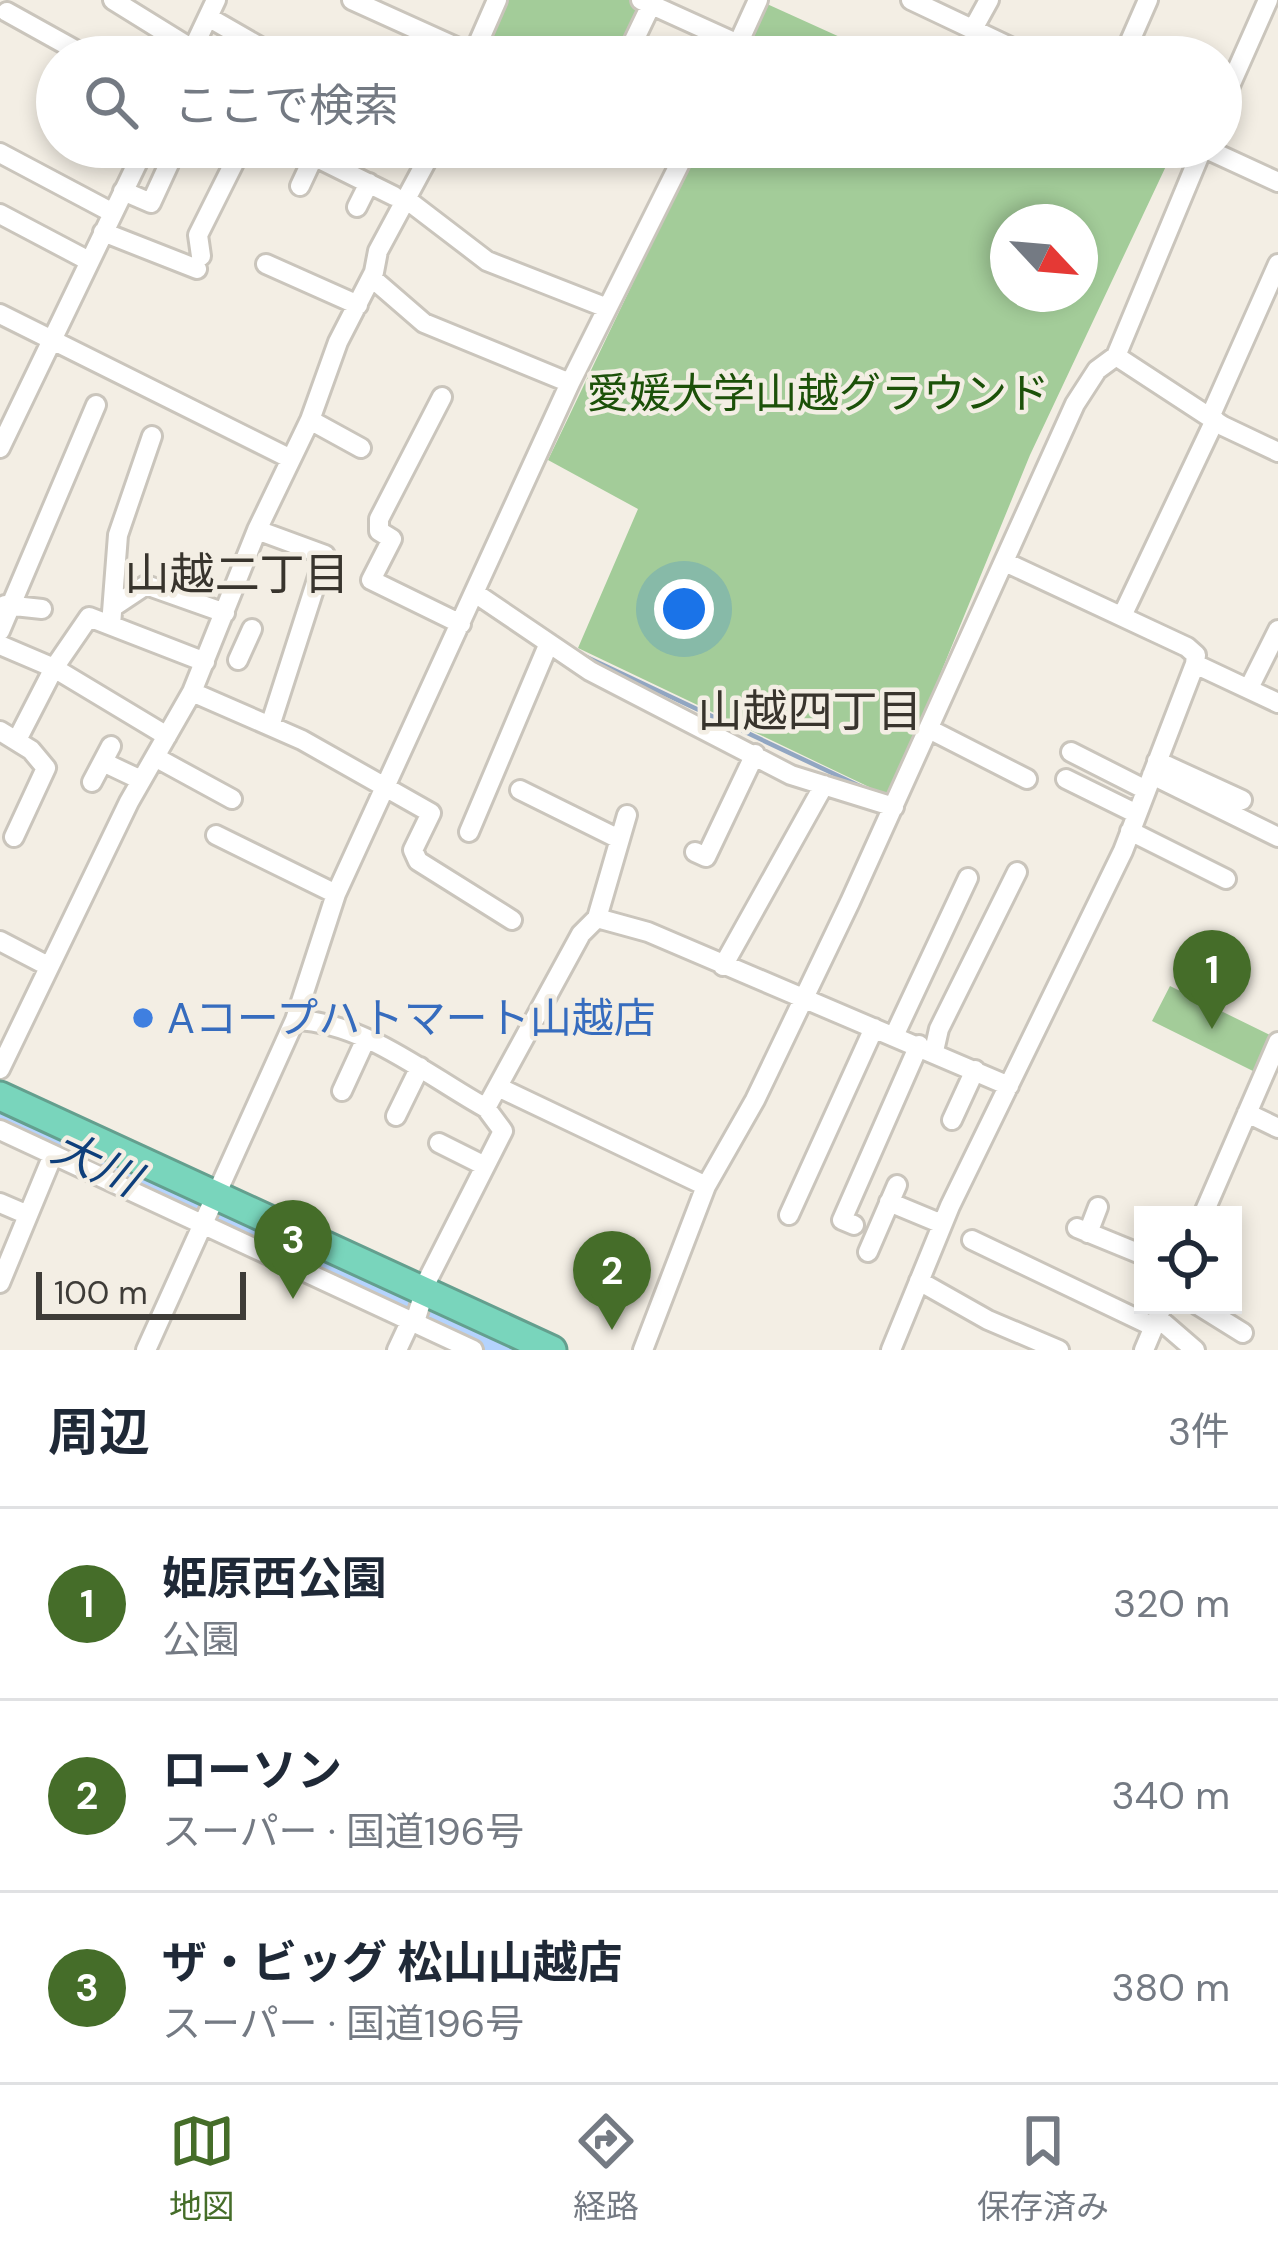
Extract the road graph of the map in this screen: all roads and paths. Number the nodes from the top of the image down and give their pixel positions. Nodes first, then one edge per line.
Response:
1 (113, 0) edge
2 (352, 0) edge
3 (497, 0) edge
4 (758, 0) edge
5 (911, 0) edge
6 (989, 0) edge
7 (1148, 0) edge
8 (1268, 0) edge
9 (646, 2) edge
10 (212, 8) edge
11 (6, 9) edge
12 (973, 29) junction
13 (52, 36) edge
14 (165, 36) edge
15 (198, 36) edge
16 (248, 36) edge
17 (416, 36) edge
18 (482, 36) edge
19 (634, 36) edge
20 (708, 36) edge
21 (742, 36) edge
22 (988, 36) edge
23 (1132, 36) edge
24 (1242, 59) edge
25 (0, 153) edge
26 (1242, 165) edge
27 (134, 168) edge
28 (167, 168) edge
29 (230, 168) edge
30 (308, 168) edge
31 (338, 168) edge
32 (420, 168) edge
33 (671, 168) edge
34 (1194, 168) edge
35 (1278, 182) edge
36 (369, 183) junction
37 (299, 186) dead end
38 (123, 191) junction
39 (400, 197) junction
40 (357, 207) dead end
41 (113, 213) junction
42 (0, 214) edge
43 (104, 232) junction
44 (89, 261) junction
45 (266, 264) dead end
46 (1278, 264) edge
47 (372, 278) junction
48 (358, 305) junction
49 (607, 308) junction
50 (0, 314) edge
51 (51, 339) junction
52 (1116, 356) junction
53 (570, 383) junction
54 (0, 397) edge
55 (442, 397) dead end
56 (96, 405) dead end
57 (20, 406) junction
58 (1212, 418) junction
59 (310, 420) junction
60 (152, 436) dead end
61 (0, 448) edge
62 (362, 448) dead end
63 (1278, 452) edge
64 (289, 458) junction
65 (257, 530) junction
66 (1005, 562) junction
67 (476, 592) junction
68 (6, 605) edge
69 (42, 609) dead end
70 (1124, 614) junction
71 (112, 616) junction
72 (221, 622) junction
73 (460, 623) junction
74 (1278, 629) edge
75 (0, 631) edge
76 (549, 643) junction
77 (245, 644) dead end
78 (0, 646) edge
79 (205, 662) junction
80 (1195, 664) junction
81 (54, 668) junction
82 (1249, 688) junction
83 (192, 692) junction
84 (1278, 704) edge
85 (270, 726) junction
86 (929, 729) junction
87 (8, 735) edge
88 (167, 736) junction
89 (755, 754) junction
90 (155, 757) junction
91 (1152, 775) junction
92 (1027, 779) dead end
93 (141, 780) junction
94 (92, 782) dead end
95 (824, 785) junction
96 (384, 789) junction
97 (520, 790) dead end
98 (232, 799) dead end
99 (1242, 800) dead end
100 (894, 807) junction
101 (627, 815) dead end
102 (1133, 823) junction
103 (469, 832) dead end
104 (216, 835) dead end
105 (14, 837) dead end
106 (1278, 837) edge
107 (619, 839) junction
108 (695, 852) dead end
109 (1017, 872) dead end
110 (968, 878) dead end
111 (1226, 878) dead end
112 (336, 894) junction
113 (597, 918) junction
114 (512, 920) dead end
115 (0, 941) edge
116 (48, 966) junction
117 (723, 966) junction
118 (802, 1001) junction
119 (295, 1020) junction
120 (874, 1028) junction
121 (895, 1036) junction
122 (365, 1041) junction
123 (1278, 1042) edge
124 (927, 1048) junction
125 (420, 1067) junction
126 (0, 1069) edge
127 (975, 1070) junction
128 (1009, 1086) junction
129 (498, 1087) junction
130 (342, 1091) dead end
131 (0, 1096) edge
132 (486, 1108) junction
133 (1247, 1112) junction
134 (396, 1116) dead end
135 (952, 1120) dead end
136 (1278, 1128) edge
137 (0, 1130) edge
138 (439, 1143) dead end
139 (52, 1155) junction
140 (92, 1157) junction
141 (485, 1166) junction
142 (706, 1186) junction
143 (0, 1203) edge
144 (1207, 1206) edge
145 (1098, 1208) dead end
146 (207, 1211) junction
147 (28, 1215) junction
148 (789, 1216) dead end
149 (942, 1224) junction
150 (854, 1225) dead end
151 (972, 1240) dead end
152 (1134, 1251) edge
153 (868, 1252) dead end
154 (920, 1281) junction
155 (0, 1283) edge
156 (419, 1311) junction
157 (1218, 1314) edge
158 (1158, 1316) edge
159 (1243, 1334) dead end
160 (146, 1350) edge
161 (397, 1350) edge
162 (473, 1350) edge
163 (552, 1350) edge
164 (643, 1350) edge
165 (891, 1350) edge
166 (1059, 1350) edge
167 (1144, 1350) edge
168 (1196, 1350) edge

1 - 14 street
2 - 17 street
3 - 18 street
4 - 21 street
5 - 12 street
6 - 12 street
7 - 23 street
8 - 24 street
9 - 19 street
9 - 20 street
10 - 15 street
10 - 16 street
11 - 13 street
12 - 22 street
25 - 41 street
26 - 35 street
27 - 38 street
28 - 38 street
29 - 43 street
30 - 37 street
31 - 36 street
32 - 39 street
33 - 49 street
34 - 52 street
36 - 39 street
36 - 40 street
38 - 41 street
39 - 47 street
39 - 49 street
41 - 43 street
42 - 44 street
43 - 44 street
44 - 51 street
45 - 48 street
46 - 58 street
47 - 48 street
47 - 53 street
48 - 59 street
49 - 53 street
50 - 51 street
51 - 57 street
51 - 64 street
52 - 58 street
52 - 66 street
53 - 67 street
54 - 57 street
55 - 73 street
56 - 68 street
57 - 61 street
58 - 63 street
58 - 70 street
59 - 62 street
59 - 64 street
60 - 71 street
64 - 65 street
65 - 72 street
65 - 85 street
66 - 70 street
66 - 86 street
67 - 73 street
67 - 76 street
68 - 69 street
68 - 75 street
70 - 80 street
71 - 72 street
71 - 79 street
71 - 81 street
72 - 77 street
72 - 79 street
73 - 96 street
74 - 82 street
76 - 89 street
76 - 103 street
78 - 81 street
79 - 83 street
80 - 82 street
80 - 91 street
81 - 87 street
81 - 88 street
82 - 84 street
83 - 85 street
83 - 88 street
85 - 96 street
86 - 92 street
86 - 100 street
87 - 105 street
88 - 90 street
89 - 95 street
89 - 108 street
90 - 93 street
90 - 98 street
91 - 99 street
91 - 102 street
91 - 102 street
91 - 106 street
93 - 94 street
93 - 116 street
95 - 100 street
95 - 117 street
96 - 112 street
96 - 114 street
97 - 107 street
100 - 118 street
101 - 107 street
102 - 111 street
102 - 128 street
104 - 112 street
107 - 113 street
109 - 124 street
110 - 121 street
112 - 119 street
113 - 117 street
113 - 129 street
115 - 116 street
116 - 126 street
117 - 118 street
118 - 120 street
118 - 142 street
119 - 122 street
119 - 146 street
120 - 121 street
120 - 148 street
121 - 124 street
122 - 125 street
122 - 130 street
123 - 133 street
124 - 127 street
124 - 150 street
125 - 132 street
125 - 134 street
127 - 128 street
127 - 135 street
128 - 149 street
129 - 132 street
129 - 142 street
131 - 140 highway
132 - 141 street
133 - 136 street
133 - 144 street
137 - 139 street
138 - 141 street
139 - 140 street
139 - 147 street
140 - 146 highway
141 - 156 street
142 - 164 street
143 - 147 street
145 - 152 street
146 - 156 highway
146 - 160 street
147 - 155 street
149 - 153 street
149 - 154 street
151 - 158 street
154 - 165 street
154 - 166 street
156 - 161 street
156 - 162 street
156 - 163 highway
157 - 159 street
158 - 167 street
158 - 168 street

